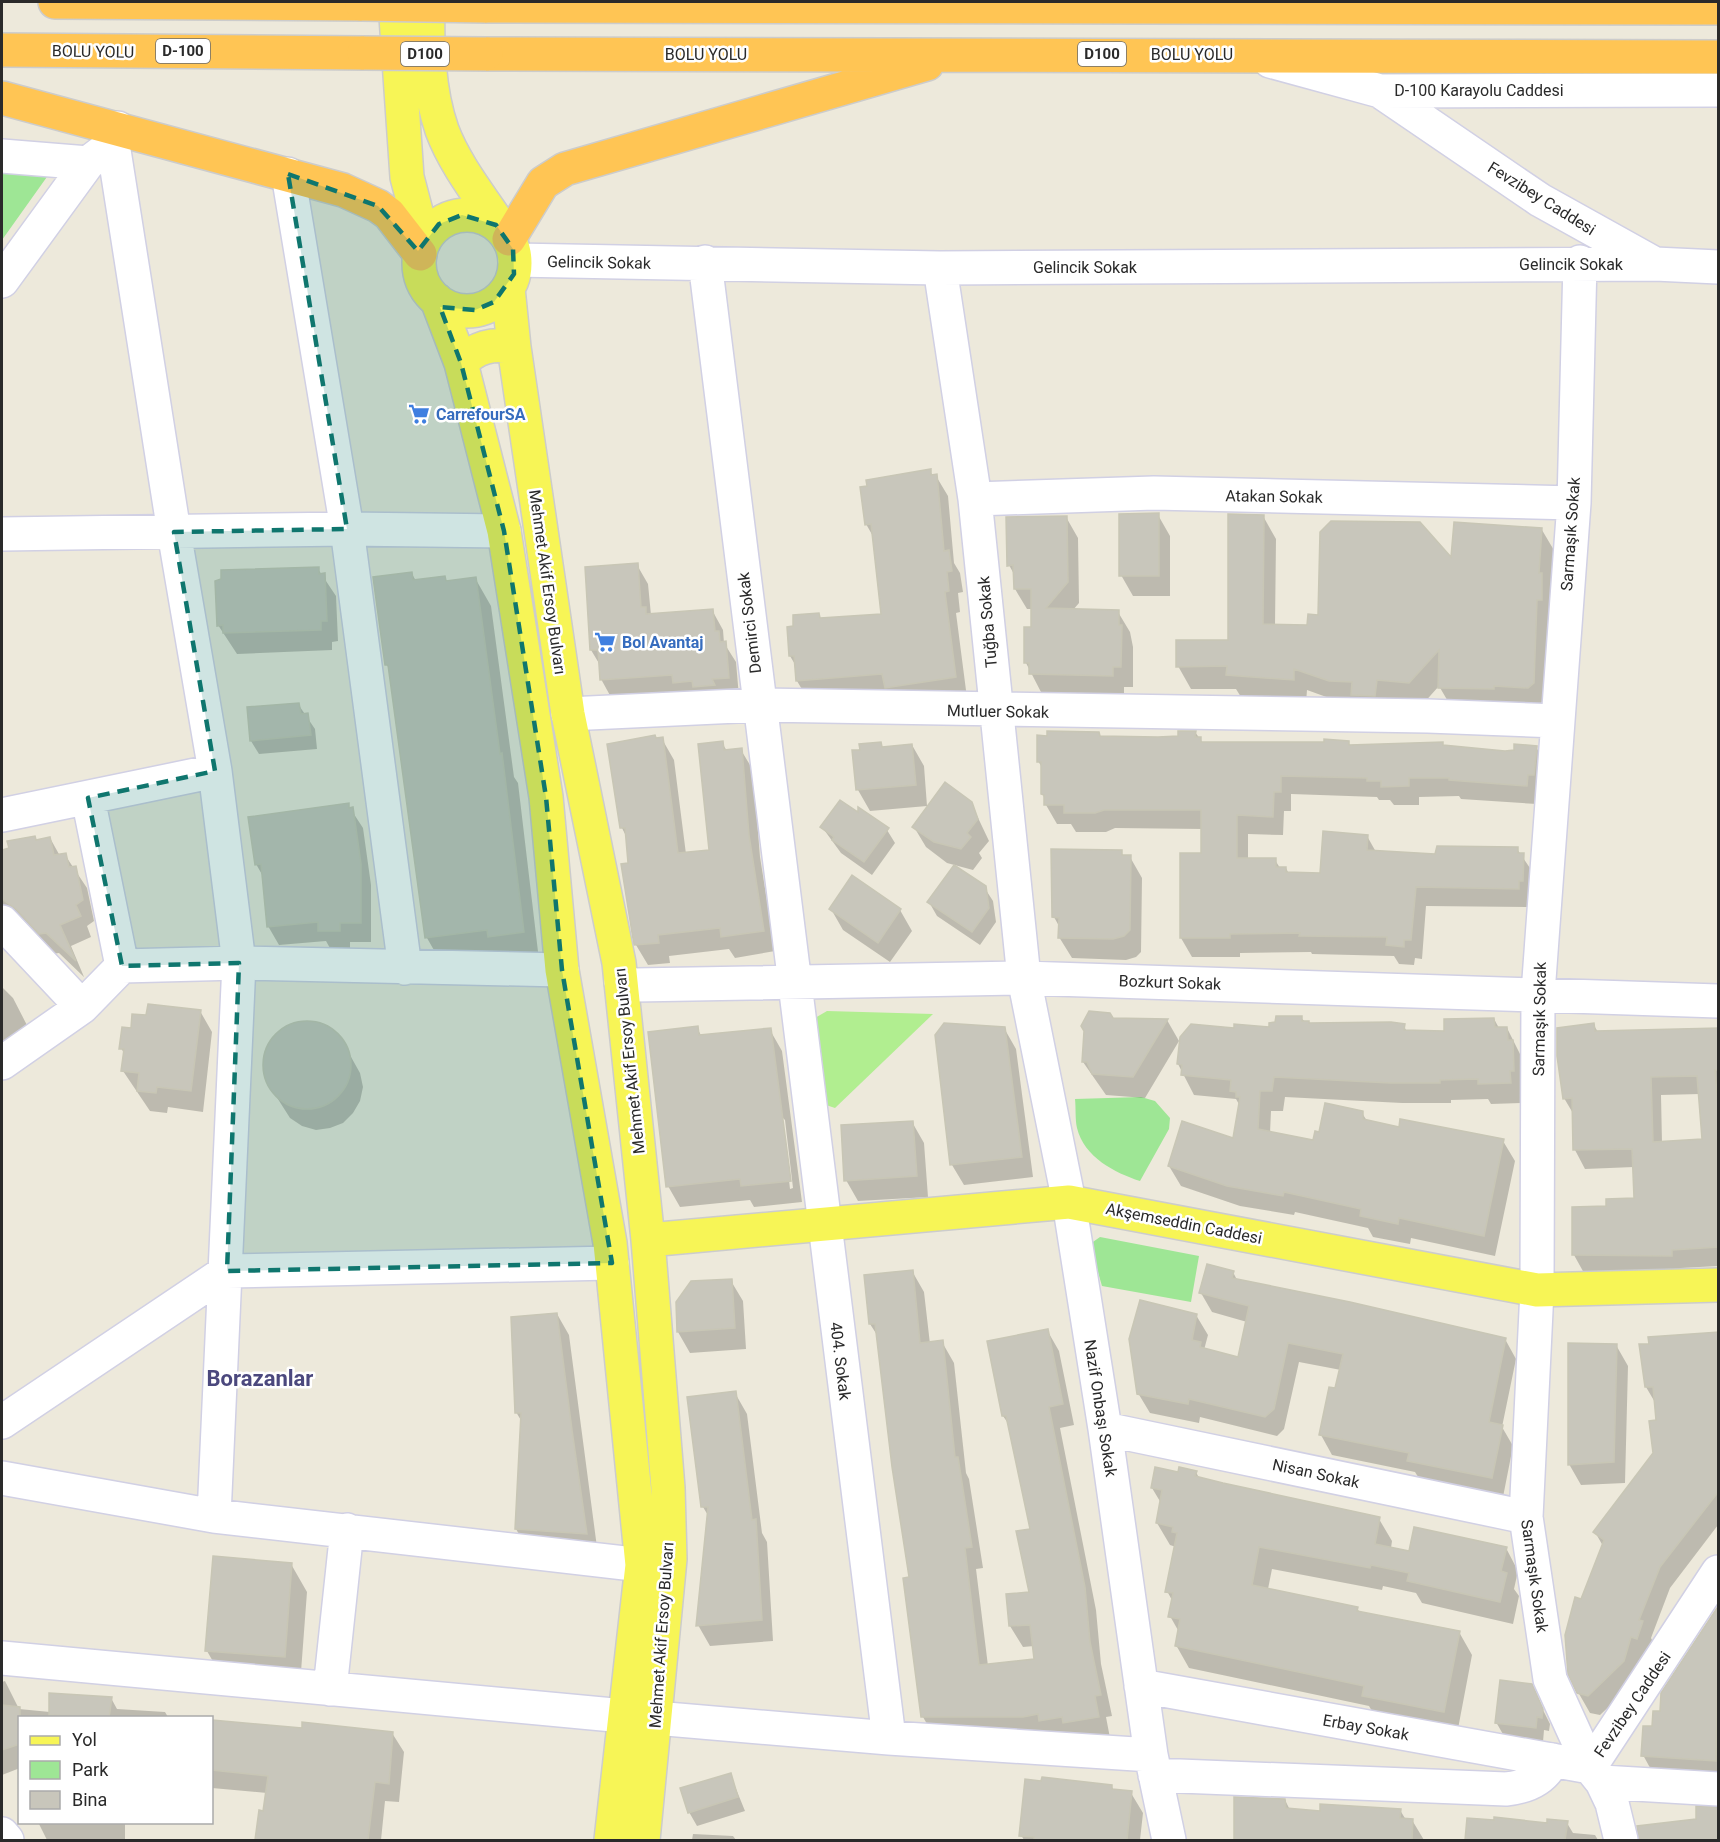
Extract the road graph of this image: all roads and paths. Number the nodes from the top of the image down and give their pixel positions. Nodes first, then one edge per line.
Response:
1 (55, 2) edge
2 (428, 2) edge
3 (1218, 4) edge
4 (963, 5) edge
5 (1719, 8) edge
6 (394, 14) edge
7 (2, 50) edge
8 (364, 53) joint
9 (963, 53) junction
10 (1245, 55) junction
11 (1719, 57) edge
12 (1719, 90) edge
13 (1380, 91) junction
14 (2, 98) edge
15 (107, 145) junction
16 (2, 156) edge
17 (288, 174) junction
18 (422, 248) junction
19 (509, 255) junction
20 (705, 262) junction
21 (1580, 262) junction
22 (1655, 264) junction
23 (1719, 267) edge
24 (940, 268) junction
25 (2, 281) edge
26 (437, 300) junction
27 (514, 347) junction
28 (461, 363) junction
29 (975, 499) junction
30 (1574, 503) junction
31 (347, 529) junction
32 (504, 531) junction
33 (174, 532) junction
34 (2, 534) edge
35 (759, 705) junction
36 (995, 711) junction
37 (568, 714) junction
38 (1557, 721) junction
39 (215, 771) junction
40 (88, 798) junction
41 (2, 815) edge
42 (2, 922) edge
43 (239, 963) junction
44 (122, 966) junction
45 (405, 968) junction
46 (562, 970) junction
47 (1024, 978) junction
48 (621, 982) junction
49 (797, 984) junction
50 (1538, 993) junction
51 (1719, 1001) edge
52 (82, 1007) junction
53 (2, 1063) edge
54 (1069, 1202) junction
55 (824, 1225) junction
56 (648, 1240) junction
57 (612, 1263) junction
58 (227, 1271) junction
59 (1719, 1285) edge
60 (1537, 1290) junction
61 (2, 1422) edge
62 (1105, 1429) junction
63 (2, 1478) edge
64 (214, 1516) junction
65 (1526, 1517) junction
66 (347, 1530) junction
67 (642, 1565) junction
68 (1719, 1572) edge
69 (2, 1658) edge
70 (1141, 1686) junction
71 (330, 1689) junction
72 (640, 1717) junction
73 (890, 1738) junction
74 (1553, 1760) junction
75 (1153, 1765) junction
76 (1596, 1774) junction
77 (1719, 1789) edge
78 (2, 1834) edge
79 (7, 1840) edge
80 (611, 1840) edge
81 (643, 1840) edge
82 (1169, 1840) edge
83 (1621, 1840) edge

1 - 4 highway, bridge
2 - 19 main road
3 - 4 highway
3 - 5 highway
6 - 18 main road
7 - 8 highway, BOLU YOLU / D-100
8 - 9 highway, BOLU YOLU / D100, bridge
9 - 10 highway, BOLU YOLU / D100
9 - 19 highway
10 - 11 highway, BOLU YOLU / D100
10 - 13 street, D-100 Karayolu Caddesi
12 - 13 street, D-100 Karayolu Caddesi
13 - 22 street, Fevzibey Caddesi
14 - 15 highway
15 - 16 street
15 - 17 highway
15 - 25 street
15 - 33 street
17 - 18 highway
17 - 31 street
18 - 19 main road
18 - 26 main road
19 - 20 street, Gelincik Sokak
19 - 26 main road
19 - 27 main road, Mehmet Akif Ersoy Bulvarı
20 - 24 street, Gelincik Sokak
20 - 35 street, Demirci Sokak
21 - 22 street, Gelincik Sokak
21 - 24 street, Gelincik Sokak
21 - 30 street, Sarmaşık Sokak
22 - 23 street, Fevzibey Caddesi
24 - 29 street, Tuğba Sokak
26 - 28 main road, Mehmet Akif Ersoy Bulvarı
27 - 28 main road
27 - 37 main road, Mehmet Akif Ersoy Bulvarı
28 - 32 main road, Mehmet Akif Ersoy Bulvarı
29 - 30 street, Atakan Sokak
29 - 36 street, Tuğba Sokak
30 - 38 street, Sarmaşık Sokak
31 - 32 street
31 - 33 street
31 - 45 street
32 - 46 main road, Mehmet Akif Ersoy Bulvarı
33 - 34 street
33 - 39 street
35 - 36 street, Mutluer Sokak
35 - 37 street, Mutluer Sokak
35 - 49 street, Demirci Sokak
36 - 38 street, Mutluer Sokak
36 - 47 street, Tuğba Sokak
37 - 48 main road, Mehmet Akif Ersoy Bulvarı
38 - 50 street, Sarmaşık Sokak
39 - 40 street
39 - 43 street
40 - 41 street
40 - 44 street
42 - 52 street
43 - 44 street
43 - 45 street
43 - 58 street
44 - 52 street
45 - 46 street
46 - 57 main road, Mehmet Akif Ersoy Bulvarı
47 - 49 street, Bozkurt Sokak
47 - 50 street, Bozkurt Sokak
47 - 54 street, Nazif Onbaşı Sokak
48 - 49 street, Bozkurt Sokak
48 - 56 main road, Mehmet Akif Ersoy Bulvarı
49 - 55 street, 404. Sokak
50 - 51 street, Bozkurt Sokak
50 - 60 street, Sarmaşık Sokak
52 - 53 street
54 - 55 main road, Akşemseddin Caddesi
54 - 60 main road, Akşemseddin Caddesi
54 - 62 street, Nazif Onbaşı Sokak
55 - 56 main road, Akşemseddin Caddesi
55 - 73 street, 404. Sokak
56 - 72 main road, Mehmet Akif Ersoy Bulvarı
57 - 58 street
57 - 67 main road, Mehmet Akif Ersoy Bulvarı
58 - 61 street
58 - 64 street
59 - 60 main road, Akşemseddin Caddesi
60 - 65 street, Sarmaşık Sokak
62 - 65 street, Nisan Sokak
62 - 70 street, Nazif Onbaşı Sokak
63 - 64 street
64 - 66 street
65 - 76 street, Sarmaşık Sokak
66 - 67 street
66 - 71 street
67 - 72 main road, Mehmet Akif Ersoy Bulvarı
68 - 76 street, Fevzibey Caddesi
69 - 71 street
70 - 74 street, Erbay Sokak
70 - 75 street, Nazif Onbaşı Sokak
71 - 72 street
72 - 73 street
72 - 80 main road, Mehmet Akif Ersoy Bulvarı
72 - 81 main road, Mehmet Akif Ersoy Bulvarı
73 - 75 street
74 - 75 street
74 - 76 street, Erbay Sokak
75 - 82 street, Nazif Onbaşı Sokak
76 - 77 street, Erbay Sokak
76 - 83 street, Fevzibey Caddesi
78 - 79 street

